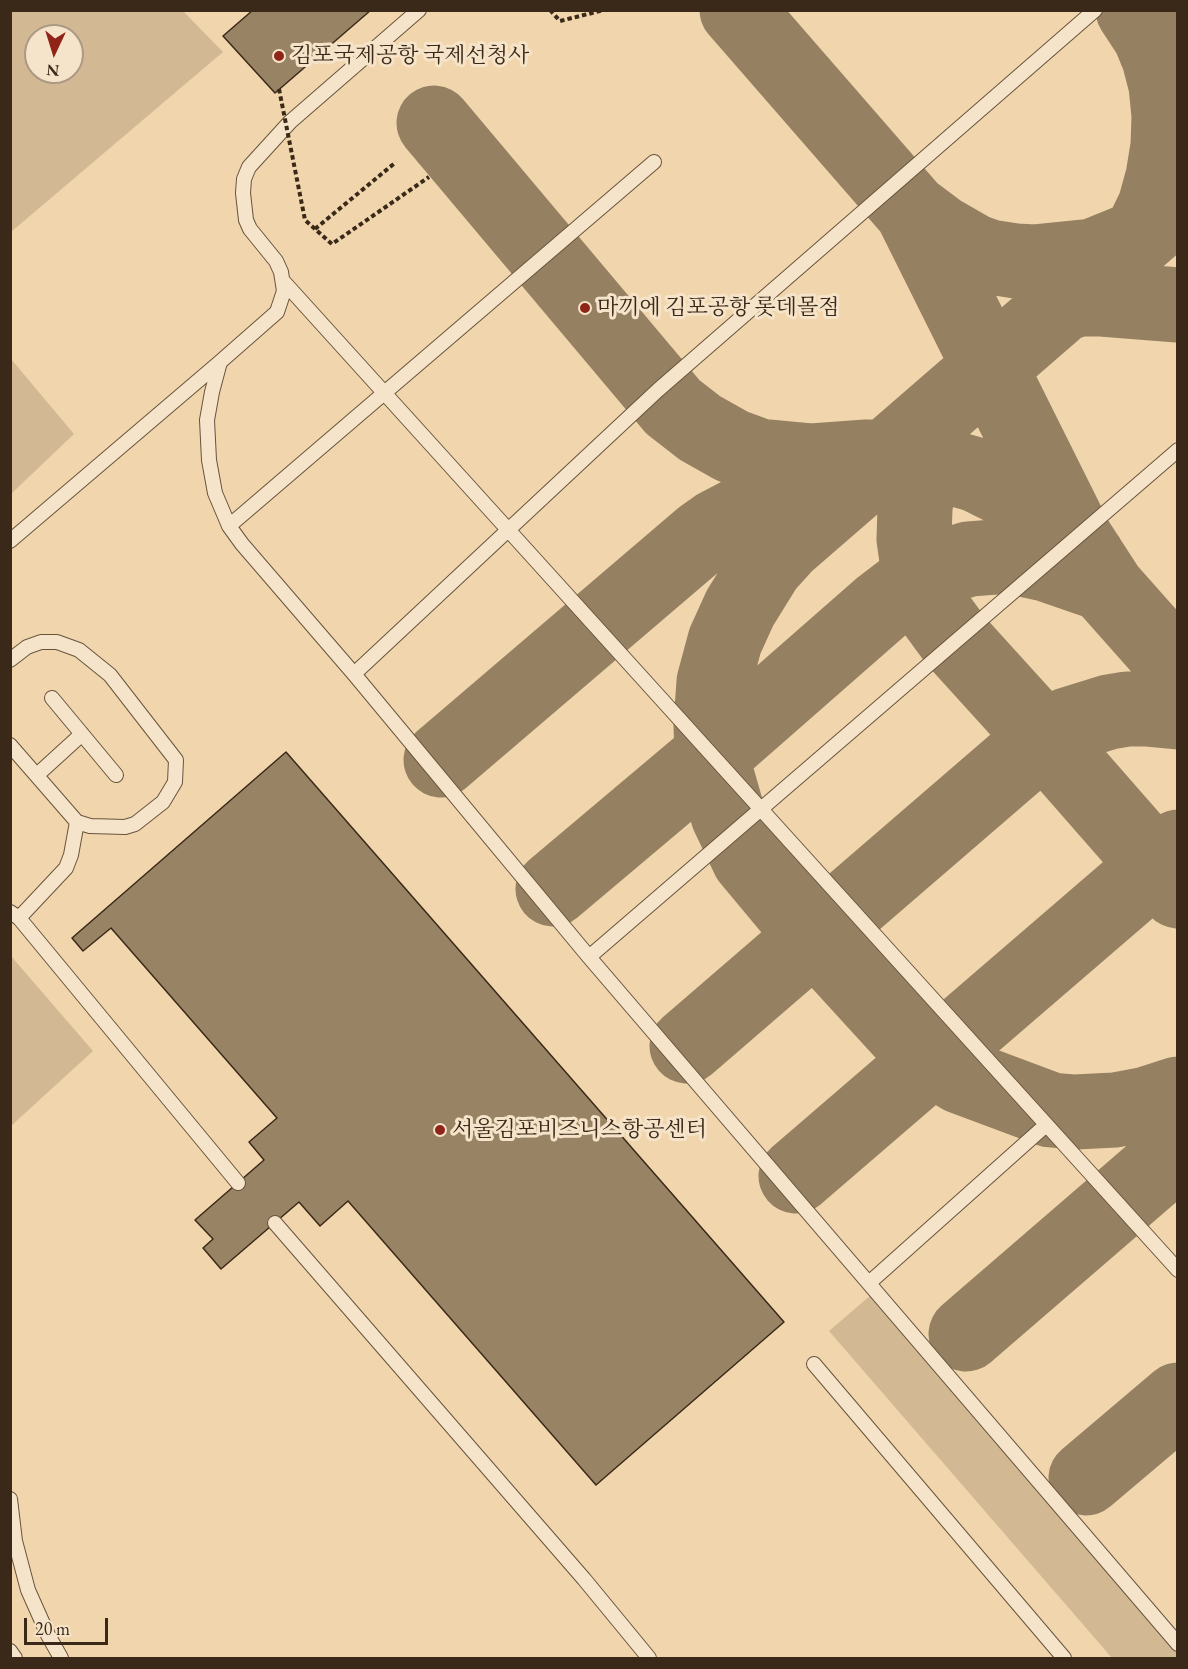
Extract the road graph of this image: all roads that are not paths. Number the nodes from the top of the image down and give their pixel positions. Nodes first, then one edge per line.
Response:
1 (419, 10) edge
2 (1095, 10) edge
3 (654, 162) dead end
4 (283, 282) junction
5 (220, 362) junction
6 (384, 393) junction
7 (1178, 450) edge
8 (229, 526) junction
9 (508, 530) junction
10 (10, 541) edge
11 (10, 660) edge
12 (354, 674) junction
13 (52, 698) dead end
14 (82, 734) junction
15 (10, 746) edge
16 (37, 775) junction
17 (116, 775) dead end
18 (761, 810) junction
19 (77, 822) junction
20 (15, 915) edge
21 (589, 957) junction
22 (1046, 1125) junction
23 (238, 1183) dead end
24 (274, 1223) dead end
25 (1178, 1270) edge
26 (869, 1282) junction
27 (814, 1364) dead end
28 (10, 1499) edge
29 (1178, 1644) edge
30 (10, 1651) edge
31 (15, 1659) edge
32 (62, 1659) edge
33 (649, 1659) edge
34 (1064, 1659) edge

1 - 4 lane
2 - 9 lane
3 - 6 lane
4 - 5 lane
4 - 6 lane
5 - 8 lane
5 - 10 lane
6 - 8 lane
6 - 9 lane
7 - 18 lane
8 - 12 lane
9 - 12 lane
9 - 18 lane
11 - 19 lane
12 - 21 lane
13 - 14 lane
14 - 16 lane
14 - 17 lane
15 - 16 lane
16 - 19 lane
18 - 21 lane
18 - 22 lane
19 - 20 lane
20 - 23 lane
21 - 26 lane
22 - 25 lane
22 - 26 lane
24 - 33 lane
26 - 29 lane
27 - 34 lane
28 - 32 lane
30 - 31 lane

